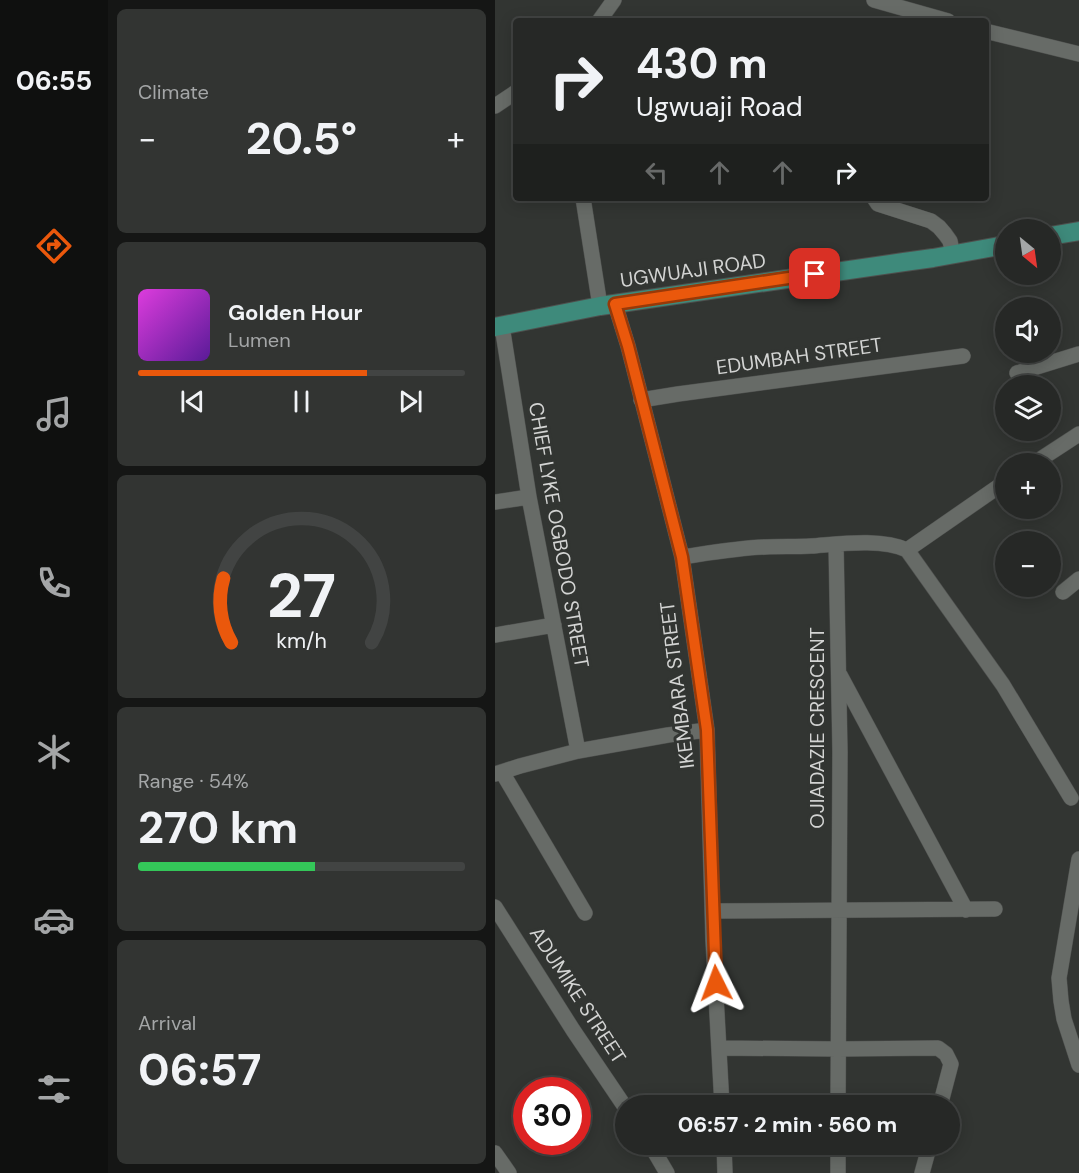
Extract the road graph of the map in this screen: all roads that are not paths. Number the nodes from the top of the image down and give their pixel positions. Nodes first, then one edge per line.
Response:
1 (614, 0) edge
2 (874, 0) edge
3 (601, 18) edge
4 (937, 18) edge
5 (989, 32) edge
6 (1079, 54) edge
7 (513, 94) edge
8 (495, 106) edge
9 (583, 201) edge
10 (876, 201) edge
11 (1079, 231) edge
12 (1061, 234) edge
13 (995, 247) edge
14 (953, 255) junction
15 (608, 305) junction
16 (498, 326) edge
17 (1079, 354) edge
18 (963, 356) dead end
19 (1017, 373) dead end
20 (641, 400) junction
21 (1079, 434) edge
22 (1050, 453) edge
23 (995, 488) edge
24 (529, 497) junction
25 (495, 502) edge
26 (836, 544) junction
27 (906, 550) junction
28 (682, 557) junction
29 (1079, 579) edge
30 (1063, 592) dead end
31 (554, 625) junction
32 (495, 635) edge
33 (838, 672) junction
34 (707, 730) junction
35 (577, 751) junction
36 (499, 773) edge
37 (1071, 798) dead end
38 (1079, 859) edge
39 (1078, 876) edge
40 (1075, 904) edge
41 (495, 907) edge
42 (995, 909) dead end
43 (966, 910) junction
44 (713, 911) junction
45 (839, 911) junction
46 (585, 913) dead end
47 (719, 1048) junction
48 (838, 1049) junction
49 (1079, 1065) edge
50 (617, 1095) edge
51 (721, 1095) edge
52 (838, 1095) edge
53 (943, 1095) edge
54 (495, 1153) edge
55 (656, 1155) edge
56 (724, 1155) edge
57 (838, 1155) edge
58 (927, 1155) edge
59 (509, 1173) edge
60 (667, 1173) edge
61 (725, 1173) edge
62 (838, 1173) edge
63 (922, 1173) edge

1 - 3 street
2 - 4 street
5 - 6 street
7 - 8 street
9 - 15 street, IKEMBARA STREET
10 - 14 street
11 - 12 main road
13 - 14 main road, UGWUAJI ROAD
14 - 15 main road, UGWUAJI ROAD
15 - 16 main road, UGWUAJI ROAD
15 - 20 street, IKEMBARA STREET
16 - 24 street, CHIEF LYKE OGBODO STREET
17 - 19 street
18 - 20 street, EDUMBAH STREET
20 - 28 street, IKEMBARA STREET
21 - 22 street
23 - 27 street
24 - 25 street
24 - 31 street, CHIEF LYKE OGBODO STREET
26 - 27 street
26 - 28 street
26 - 33 street, OJIADAZIE CRESCENT
27 - 37 street
28 - 34 street, IKEMBARA STREET
29 - 30 street
31 - 32 street
31 - 35 street, CHIEF LYKE OGBODO STREET
33 - 43 street
33 - 45 street, OJIADAZIE CRESCENT
34 - 35 street
34 - 44 street, IKEMBARA STREET
35 - 36 street
36 - 46 street
38 - 39 street
39 - 40 street
40 - 49 street
41 - 50 street, ADUMIKE STREET
42 - 43 street
43 - 45 street
44 - 45 street
44 - 47 street, IKEMBARA STREET
45 - 48 street, OJIADAZIE CRESCENT
47 - 48 street
47 - 51 street, IKEMBARA STREET
48 - 52 street, OJIADAZIE CRESCENT
48 - 53 street
54 - 59 street
55 - 60 street
56 - 61 street
57 - 62 street
58 - 63 street

